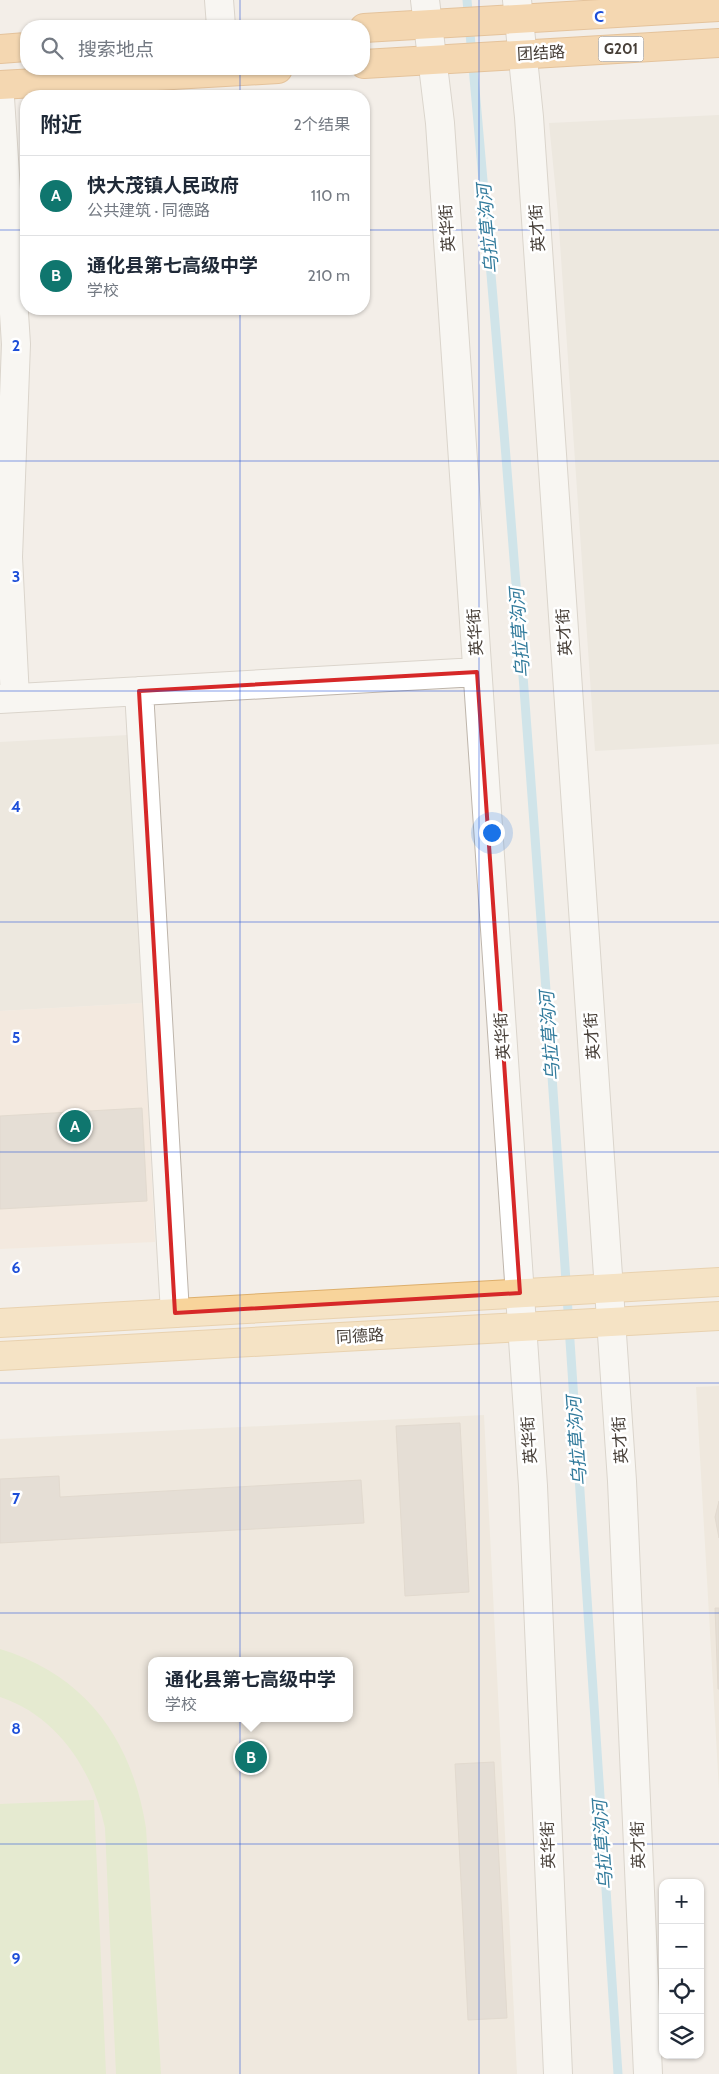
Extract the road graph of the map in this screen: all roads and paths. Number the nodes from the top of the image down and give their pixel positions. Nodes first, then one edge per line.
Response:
1 (219, 0) edge
2 (719, 8) edge
3 (518, 10) edge
4 (427, 12) edge
5 (221, 20) edge
6 (370, 26) edge
7 (719, 43) edge
8 (20, 48) edge
9 (0, 49) edge
10 (523, 54) junction
11 (432, 60) junction
12 (370, 64) edge
13 (174, 75) edge
14 (0, 85) edge
15 (0, 98) edge
16 (477, 672) junction
17 (139, 691) junction
18 (7, 699) edge
19 (719, 1282) edge
20 (598, 1289) junction
21 (520, 1293) junction
22 (175, 1313) junction
23 (719, 1316) edge
24 (601, 1322) junction
25 (0, 1323) edge
26 (522, 1327) junction
27 (0, 1356) edge
28 (558, 2074) edge
29 (648, 2074) edge

1 - 5 street
2 - 3 highway, G201
3 - 4 highway, G201
3 - 10 street, 英才街
4 - 6 highway, G201
4 - 11 street, 英华街
7 - 10 highway, 团结路 / G201
8 - 9 highway
10 - 11 highway, 团结路 / G201
10 - 20 street, 英才街
11 - 12 highway, 团结路 / G201
11 - 16 street, 英华街
13 - 14 highway
15 - 18 street
16 - 17 street
16 - 21 street, 英华街
17 - 18 street
17 - 22 street
19 - 20 main road, 同德路
20 - 21 main road, 同德路
20 - 24 street, 英才街
21 - 22 main road, 同德路
21 - 26 street, 英华街
22 - 25 main road, 同德路
23 - 24 main road, 同德路
24 - 26 main road, 同德路
24 - 29 street, 英才街
26 - 27 main road, 同德路
26 - 28 street, 英华街

